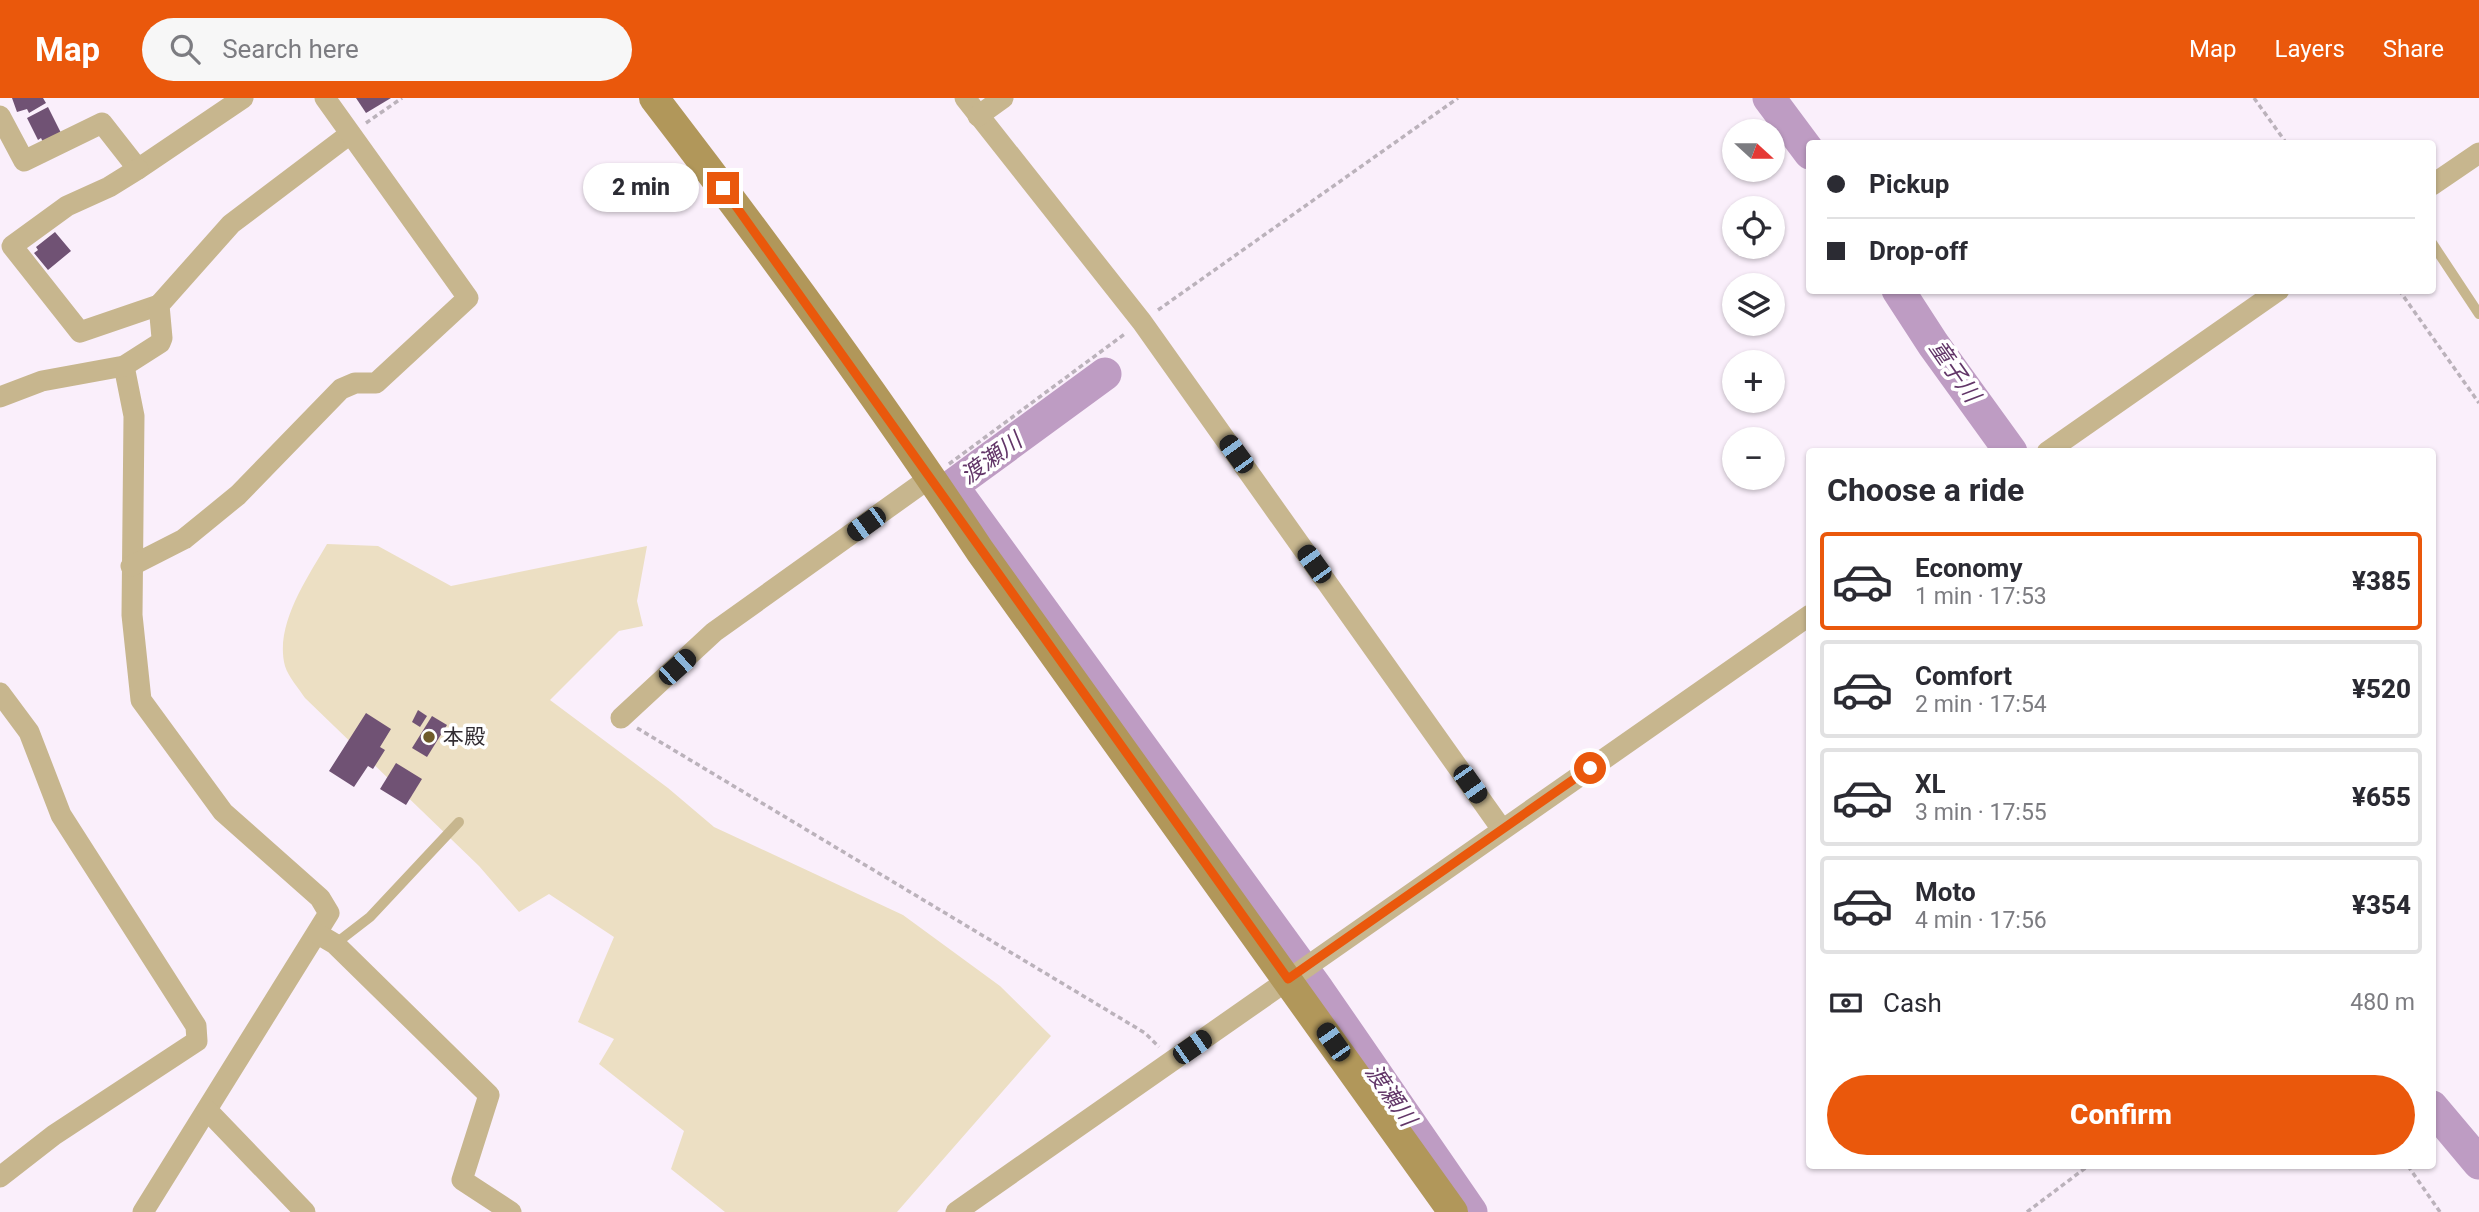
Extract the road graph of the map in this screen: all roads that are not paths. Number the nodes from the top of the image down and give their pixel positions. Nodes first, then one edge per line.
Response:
1 (243, 98) edge
2 (325, 98) edge
3 (654, 98) edge
4 (1003, 98) edge
5 (971, 107) edge
6 (0, 116) edge
7 (351, 134) junction
8 (2479, 153) edge
9 (138, 169) junction
10 (2436, 182) edge
11 (2436, 249) edge
12 (2273, 294) edge
13 (159, 305) junction
14 (2479, 314) edge
15 (124, 366) junction
16 (1, 394) edge
17 (2053, 448) edge
18 (931, 477) junction
19 (131, 566) junction
20 (1806, 618) edge
21 (0, 694) edge
22 (621, 718) road end
23 (459, 822) dead end
24 (1502, 828) junction
25 (326, 939) junction
26 (1288, 979) junction
27 (207, 1110) junction
28 (0, 1177) edge
29 (143, 1212) edge
30 (305, 1212) edge
31 (511, 1212) edge
32 (956, 1212) edge
33 (1453, 1212) edge

1 - 9 street
2 - 7 street
3 - 18 street
4 - 5 street
5 - 24 street
6 - 9 street
7 - 13 street
7 - 19 street
8 - 10 street
9 - 13 street
11 - 14 lane
12 - 17 street
13 - 15 street
15 - 16 street
15 - 19 street
18 - 22 street
18 - 26 street
19 - 25 street
20 - 24 street
21 - 28 street
23 - 25 lane
24 - 26 street
25 - 27 street
25 - 31 street
26 - 32 street
26 - 33 street
27 - 29 street
27 - 30 street

